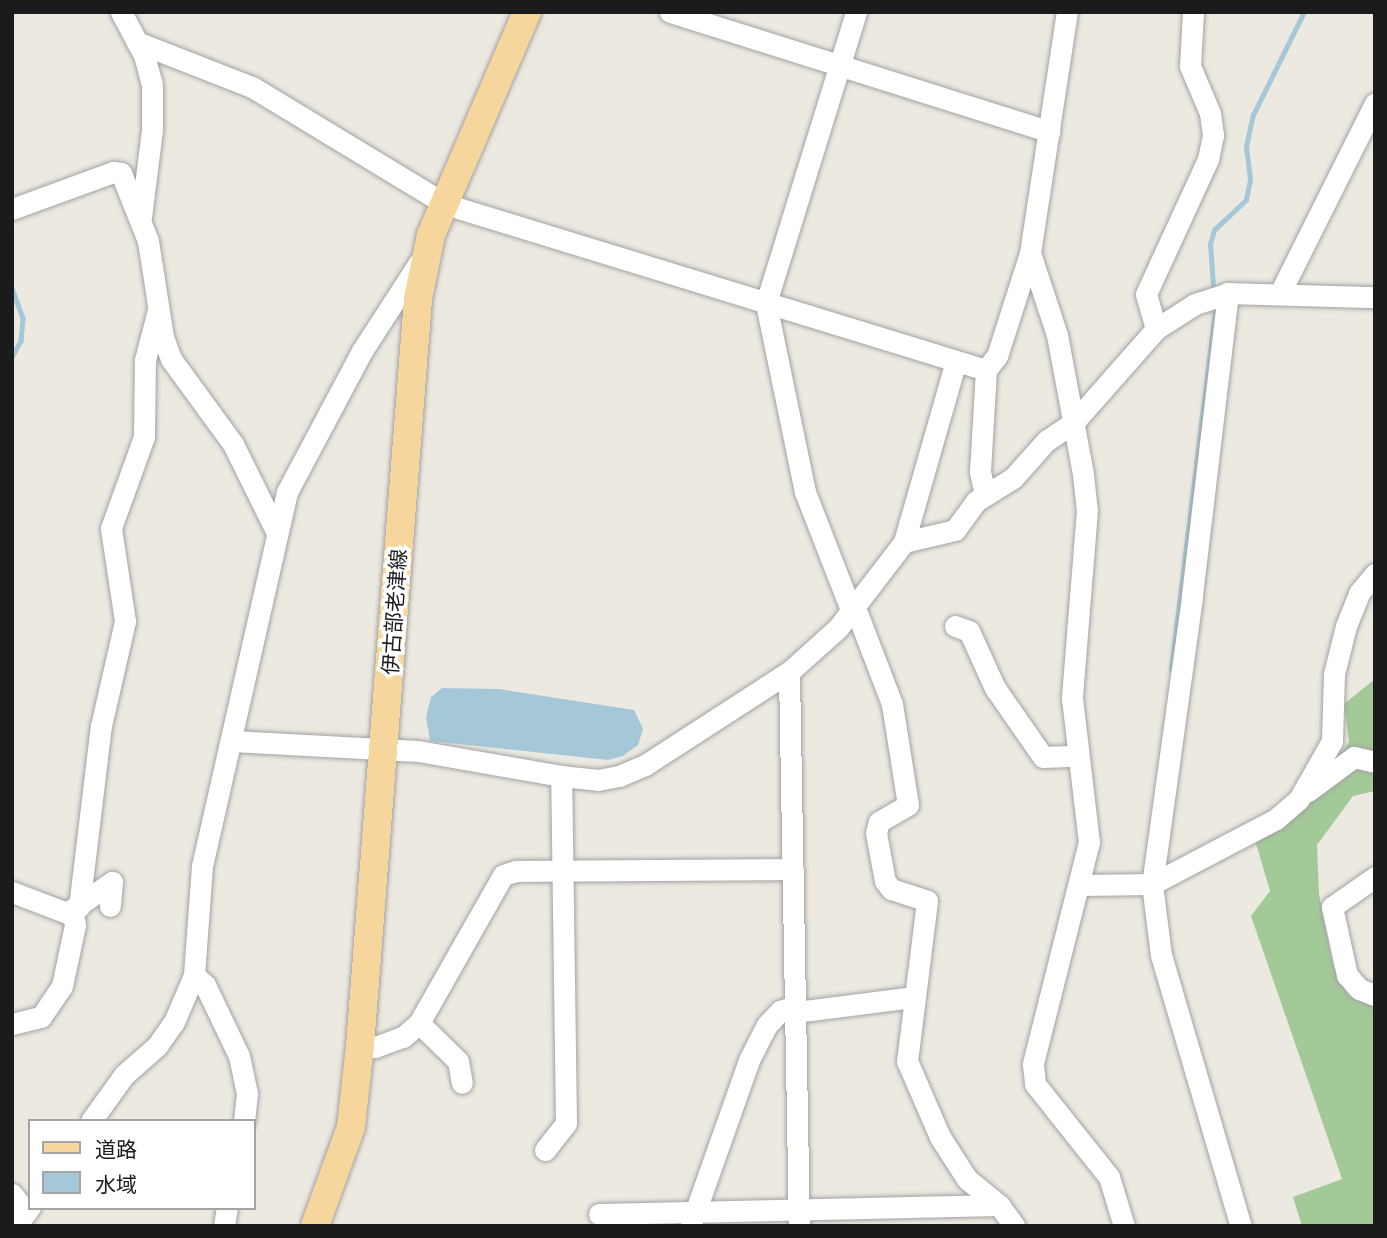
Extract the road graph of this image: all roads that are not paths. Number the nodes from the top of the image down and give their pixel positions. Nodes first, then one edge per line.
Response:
1 (121, 12) edge
2 (527, 12) edge
3 (670, 12) edge
4 (856, 12) edge
5 (1067, 12) edge
6 (1193, 12) edge
7 (137, 41) junction
8 (839, 66) junction
9 (1375, 103) edge
10 (1050, 132) junction
11 (444, 204) junction
12 (12, 209) edge
13 (141, 219) junction
14 (431, 235) junction
15 (1030, 253) junction
16 (1228, 293) junction
17 (1280, 293) junction
18 (1375, 298) edge
19 (766, 303) junction
20 (158, 310) junction
21 (1156, 329) junction
22 (956, 361) junction
23 (986, 370) junction
24 (1074, 422) junction
25 (985, 495) junction
26 (276, 531) junction
27 (904, 542) junction
28 (1375, 574) edge
29 (853, 607) junction
30 (955, 626) dead end
31 (789, 672) junction
32 (232, 741) junction
33 (385, 750) junction
34 (1076, 756) junction
35 (1375, 762) edge
36 (561, 776) junction
37 (1299, 799) junction
38 (793, 869) junction
39 (563, 870) junction
40 (1375, 877) edge
41 (1152, 884) junction
42 (1081, 885) junction
43 (12, 892) edge
44 (110, 906) dead end
45 (76, 909) junction
46 (194, 975) junction
47 (1375, 995) edge
48 (914, 997) junction
49 (795, 1009) junction
50 (419, 1023) junction
51 (12, 1024) edge
52 (360, 1046) junction
53 (462, 1083) dead end
54 (92, 1119) edge
55 (244, 1119) edge
56 (545, 1150) dead end
57 (12, 1194) edge
58 (999, 1205) junction
59 (599, 1214) dead end
60 (23, 1218) edge
61 (798, 1218) edge
62 (692, 1219) edge
63 (315, 1226) edge
64 (1014, 1226) edge
65 (1124, 1226) edge
66 (1241, 1226) edge

1 - 7 street
2 - 11 main road, 伊古部老津線
3 - 8 street
4 - 8 street
5 - 10 street
6 - 21 street
7 - 11 street
7 - 13 street
8 - 10 street
8 - 19 street
9 - 17 street
10 - 15 street
11 - 14 main road, 伊古部老津線
11 - 19 street
12 - 13 street
13 - 20 street
14 - 26 street
14 - 33 main road, 伊古部老津線
15 - 23 street
15 - 24 street
16 - 17 street
16 - 21 street
16 - 41 street
17 - 18 street
19 - 22 street
19 - 29 street
20 - 26 street
20 - 45 street
21 - 24 street
22 - 23 street
22 - 27 street
23 - 25 street
24 - 25 street
24 - 34 street
25 - 27 street
26 - 32 street
27 - 29 street
28 - 37 street
29 - 31 street
29 - 48 street
30 - 34 street
31 - 36 street
31 - 38 street
32 - 33 street
32 - 46 street
33 - 36 street
33 - 52 main road, 伊古部老津線
34 - 42 street
35 - 37 street
36 - 39 street
37 - 41 street
38 - 39 street
38 - 49 street
39 - 50 street
39 - 56 street
40 - 47 street
41 - 42 street
41 - 66 street
42 - 65 street
43 - 45 street
44 - 45 street
45 - 51 street
46 - 54 street
46 - 55 street
48 - 49 street
48 - 58 street
49 - 61 street
49 - 62 street
50 - 52 street
50 - 53 street
52 - 63 main road, 伊古部老津線
57 - 60 street
58 - 61 street
58 - 64 street
59 - 62 street
61 - 62 street

